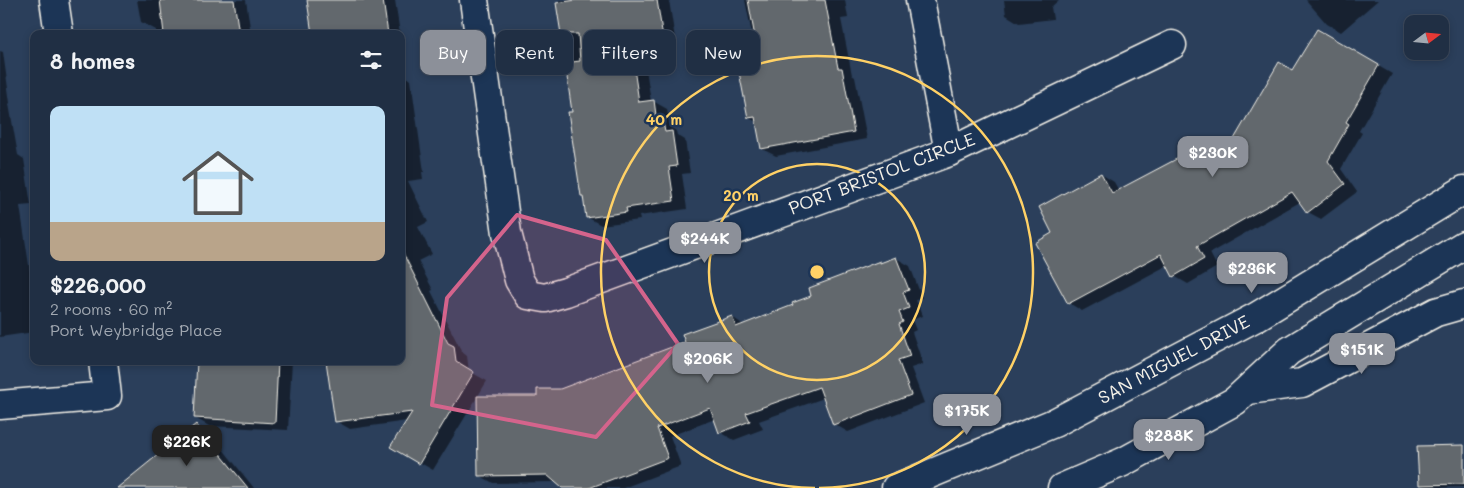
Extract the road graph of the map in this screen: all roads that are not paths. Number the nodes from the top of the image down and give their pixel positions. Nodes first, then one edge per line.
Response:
1 (54, 0) edge
2 (474, 0) edge
3 (920, 0) edge
4 (58, 30) edge
5 (1172, 45) dead end
6 (949, 152) junction
7 (1464, 190) edge
8 (1464, 245) edge
9 (1464, 304) edge
10 (103, 365) edge
11 (1248, 390) junction
12 (0, 406) edge
13 (896, 488) edge
14 (1062, 488) edge

1 - 4 main road
2 - 6 main road, PORT BRISTOL CIRCLE
3 - 6 main road
5 - 6 main road, PORT BRISTOL CIRCLE
7 - 13 main road, SAN MIGUEL DRIVE
8 - 11 main road
9 - 11 main road
10 - 12 main road
11 - 14 main road

